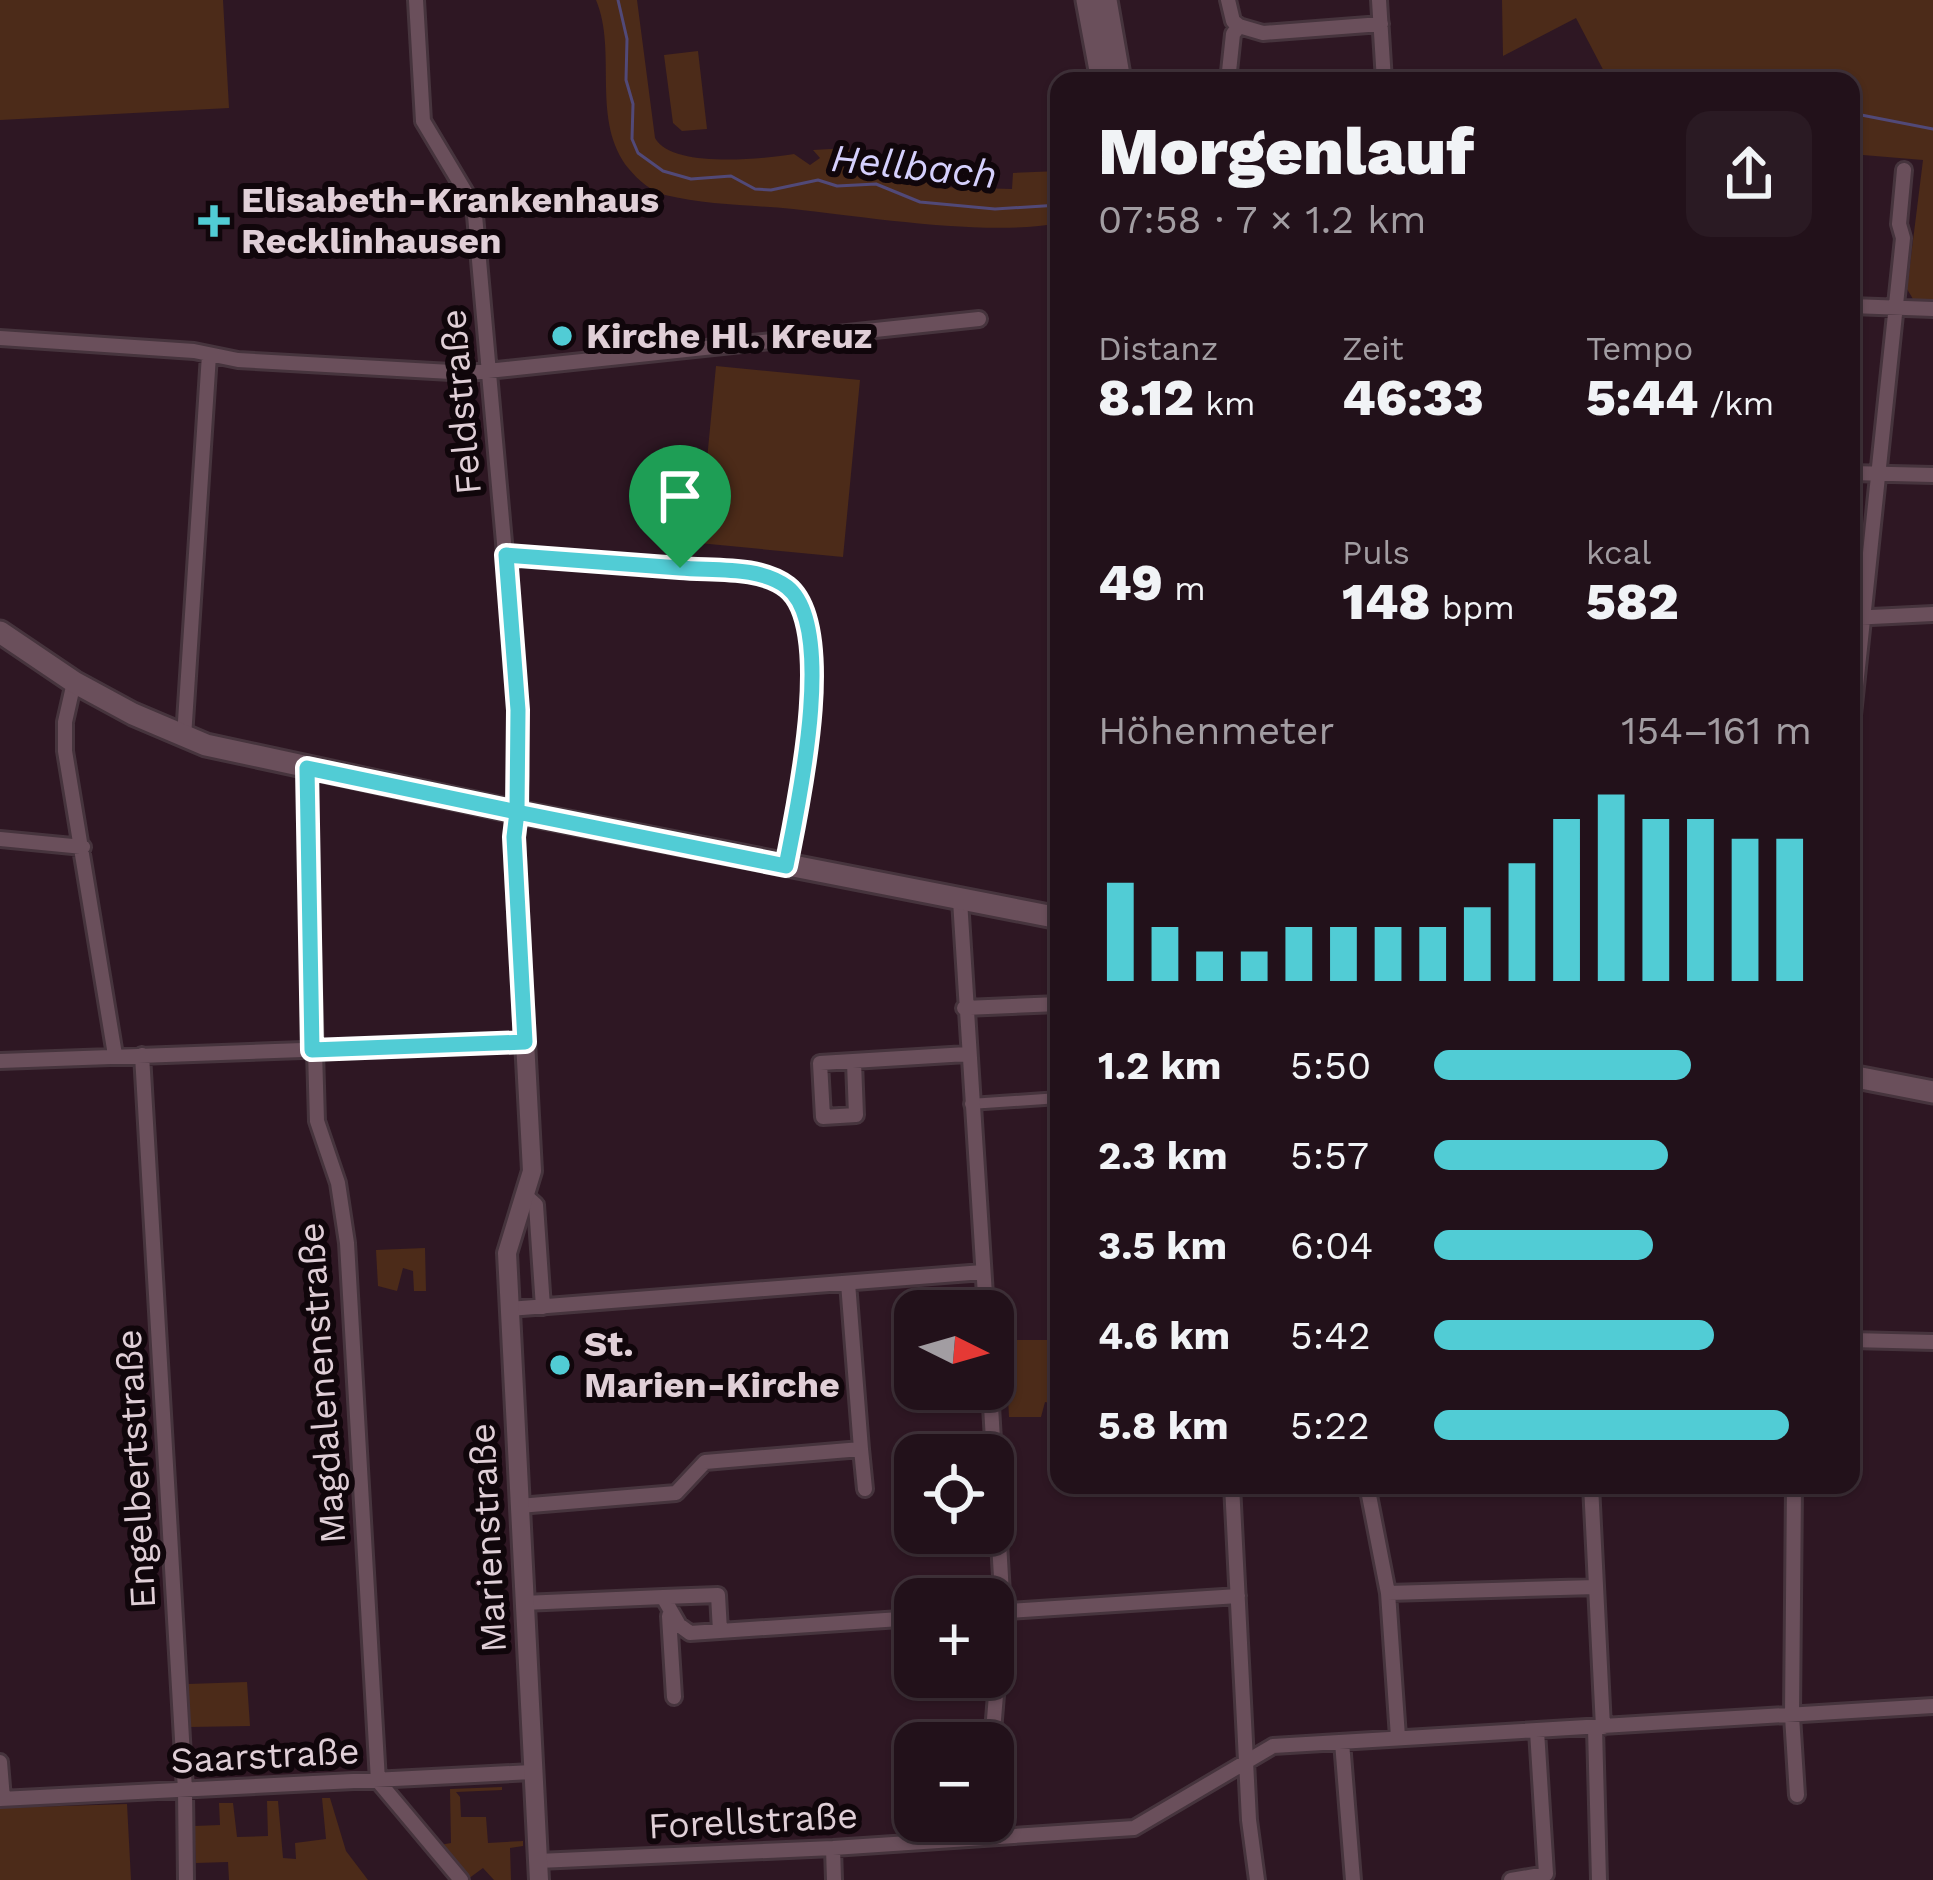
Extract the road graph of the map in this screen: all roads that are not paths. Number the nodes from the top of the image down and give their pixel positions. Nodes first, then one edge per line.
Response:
1 (416, 0) edge
2 (1087, 0) edge
3 (1106, 0) edge
4 (1228, 0) edge
5 (1379, 0) edge
6 (1381, 24) junction
7 (1239, 26) junction
8 (1100, 72) edge
9 (1118, 72) edge
10 (1229, 72) edge
11 (1384, 72) edge
12 (1904, 170) dead end
13 (1860, 306) edge
14 (1896, 308) junction
15 (1933, 309) edge
16 (979, 320) dead end
17 (0, 338) edge
18 (209, 355) junction
19 (488, 372) junction
20 (1860, 474) edge
21 (1878, 475) junction
22 (1933, 475) edge
23 (506, 555) junction
24 (1860, 598) edge
25 (1933, 614) edge
26 (1860, 618) edge
27 (0, 632) edge
28 (74, 682) junction
29 (184, 737) junction
30 (307, 768) junction
31 (517, 812) junction
32 (0, 839) edge
33 (82, 847) junction
34 (786, 866) junction
35 (960, 900) junction
36 (1050, 916) edge
37 (1050, 1004) edge
38 (964, 1008) junction
39 (525, 1042) junction
40 (312, 1050) junction
41 (967, 1054) junction
42 (115, 1055) junction
43 (142, 1055) junction
44 (0, 1061) edge
45 (854, 1061) junction
46 (1860, 1078) edge
47 (1933, 1092) edge
48 (1050, 1099) edge
49 (970, 1104) junction
50 (526, 1196) junction
51 (983, 1272) junction
52 (848, 1283) junction
53 (984, 1290) edge
54 (543, 1307) junction
55 (509, 1309) junction
56 (1860, 1340) edge
57 (1933, 1342) edge
58 (991, 1410) edge
59 (861, 1449) junction
60 (865, 1489) dead end
61 (1232, 1494) edge
62 (1369, 1494) edge
63 (1592, 1494) edge
64 (1794, 1494) edge
65 (519, 1506) junction
66 (997, 1578) edge
67 (1596, 1587) junction
68 (1388, 1593) junction
69 (1238, 1596) junction
70 (666, 1601) junction
71 (523, 1603) junction
72 (1014, 1610) edge
73 (894, 1619) edge
74 (720, 1631) junction
75 (674, 1697) dead end
76 (1933, 1706) edge
77 (1792, 1716) junction
78 (1599, 1728) junction
79 (1537, 1731) junction
80 (1398, 1737) junction
81 (1342, 1742) junction
82 (1247, 1760) junction
83 (0, 1762) edge
84 (532, 1772) junction
85 (378, 1781) junction
86 (185, 1790) junction
87 (1797, 1795) dead end
88 (2, 1799) edge
89 (1014, 1837) edge
90 (932, 1842) edge
91 (833, 1848) junction
92 (539, 1871) edge
93 (186, 1880) edge
94 (461, 1880) edge
95 (834, 1880) edge
96 (1257, 1880) edge
97 (1353, 1880) edge
98 (1511, 1880) edge
99 (1599, 1880) edge

1 - 19 street, Feldstraße
2 - 8 main road
3 - 9 main road
4 - 7 street
5 - 6 street
6 - 7 street
6 - 11 street
7 - 10 street
12 - 14 street
13 - 14 street
14 - 15 street
14 - 21 street
16 - 19 street
17 - 18 street
18 - 19 street
18 - 29 street
19 - 23 street, Feldstraße
20 - 21 street
21 - 22 street
21 - 24 street
23 - 31 street, Feldstraße
23 - 34 street
25 - 26 street
27 - 28 main road
28 - 29 main road
28 - 33 street
29 - 30 main road
30 - 31 main road
30 - 40 street, Magdalenenstraße
31 - 34 main road
31 - 39 street, Marienstraße
32 - 33 street
33 - 42 street
34 - 35 main road
35 - 36 main road
35 - 38 street
37 - 38 street
38 - 41 street
39 - 40 street
39 - 50 street, Marienstraße
40 - 43 street
40 - 85 street, Magdalenenstraße
41 - 45 street
41 - 49 street
42 - 43 street
42 - 44 street
43 - 86 street, Engelbertstraße
45 - 45 street
46 - 47 main road
48 - 49 street
49 - 51 street
50 - 54 street, Marienstraße
50 - 55 street, Marienstraße
51 - 52 street
51 - 53 street
52 - 54 street
52 - 59 street
54 - 55 street
55 - 65 street, Marienstraße
56 - 57 street
58 - 66 street
59 - 60 street
59 - 65 street
61 - 69 street
62 - 68 street
63 - 67 street
64 - 77 street
65 - 71 street, Marienstraße
67 - 68 street
67 - 78 street
68 - 80 street
69 - 72 street
69 - 82 street
70 - 71 street
70 - 74 street
70 - 74 street
70 - 75 street
71 - 84 street, Marienstraße
73 - 74 street
76 - 77 street, Forellstraße
77 - 78 street, Forellstraße
77 - 87 street
78 - 79 street, Forellstraße
78 - 99 street
79 - 80 street, Forellstraße
79 - 98 street
80 - 81 street, Forellstraße
81 - 82 street, Forellstraße
81 - 97 street
82 - 89 street, Forellstraße
82 - 96 street
83 - 88 street
84 - 85 street, Saarstraße
84 - 92 street, Marienstraße
85 - 86 street, Saarstraße
85 - 94 street
86 - 88 street, Saarstraße
86 - 93 street, Engelbertstraße
90 - 91 street, Forellstraße
91 - 92 street, Forellstraße
91 - 95 street

